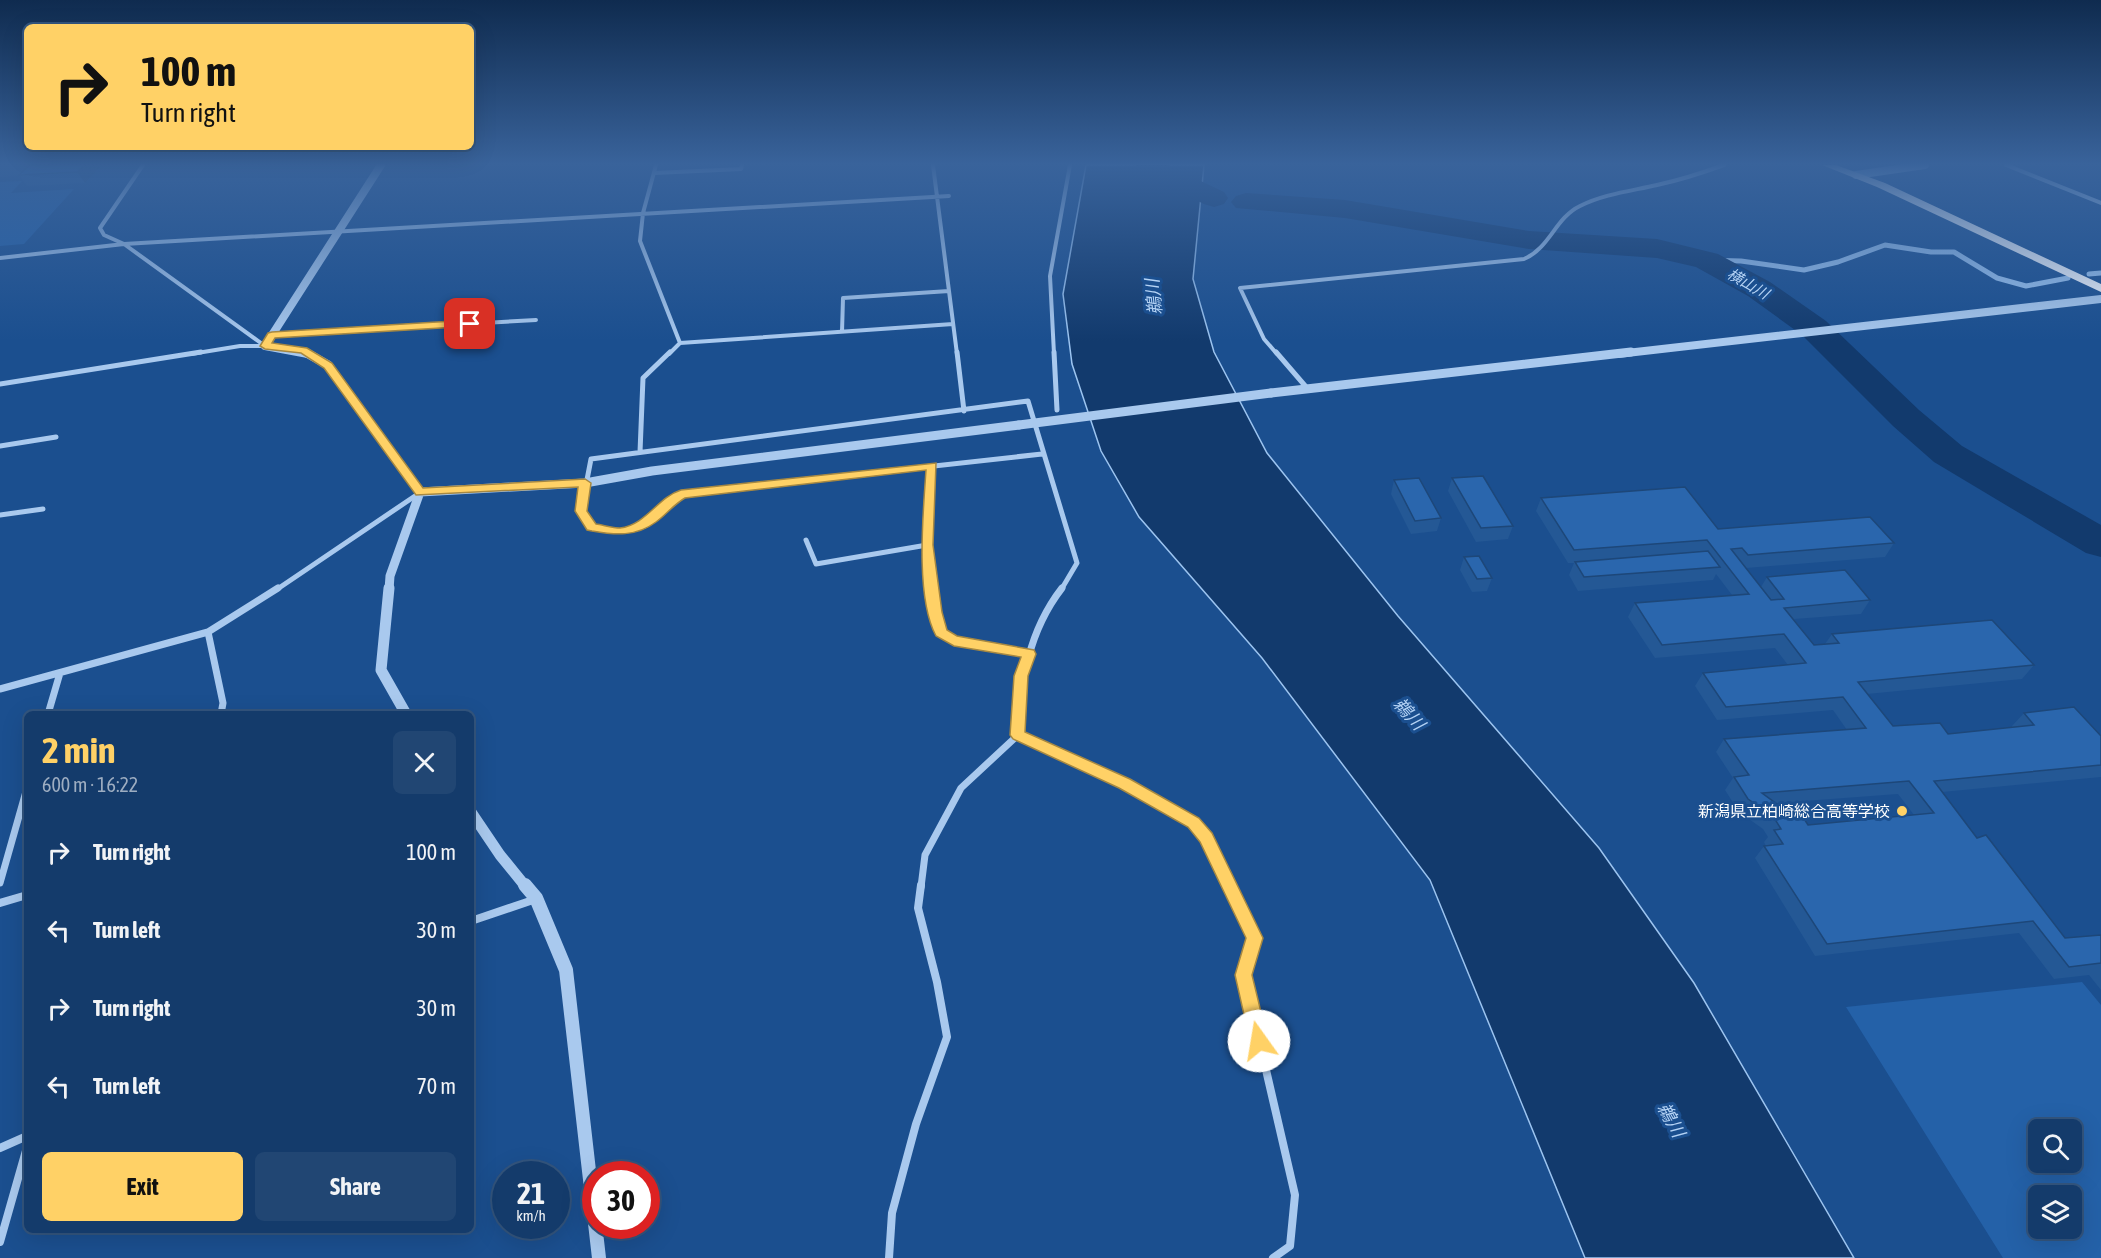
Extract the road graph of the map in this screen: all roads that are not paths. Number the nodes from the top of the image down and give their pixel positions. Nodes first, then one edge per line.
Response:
1 (103, 224) edge
2 (344, 224) edge
3 (472, 224) edge
4 (642, 224) edge
5 (940, 224) edge
6 (1059, 224) edge
7 (1560, 224) edge
8 (1966, 224) edge
9 (339, 232) junction
10 (124, 244) junction
11 (0, 258) edge
12 (2101, 288) edge
13 (949, 291) junction
14 (2101, 299) edge
15 (536, 320) dead end
16 (953, 324) junction
17 (842, 332) junction
18 (272, 335) junction
19 (680, 343) junction
20 (265, 346) junction
21 (0, 384) edge
22 (1307, 388) junction
23 (1057, 410) dead end
24 (964, 411) junction
25 (56, 437) dead end
26 (0, 446) edge
27 (640, 452) junction
28 (1042, 453) junction
29 (932, 466) junction
30 (585, 483) junction
31 (420, 492) junction
32 (43, 509) dead end
33 (0, 515) edge
34 (806, 540) dead end
35 (927, 545) junction
36 (208, 632) junction
37 (1029, 654) junction
38 (60, 673) junction
39 (0, 688) edge
40 (49, 711) edge
41 (222, 711) edge
42 (404, 711) edge
43 (1018, 735) junction
44 (24, 799) edge
45 (474, 816) edge
46 (0, 883) edge
47 (24, 896) edge
48 (536, 898) junction
49 (0, 903) edge
50 (474, 920) edge
51 (24, 1137) edge
52 (0, 1148) edge
53 (24, 1158) edge
54 (0, 1242) edge
55 (599, 1258) edge
56 (889, 1258) edge
57 (1273, 1258) edge

1 - 10 street
2 - 9 street
3 - 9 street
4 - 19 street
5 - 13 street
6 - 23 street
7 - 22 street
8 - 12 highway
9 - 10 street
9 - 18 street
10 - 11 street
10 - 20 street
13 - 16 street
13 - 17 street
14 - 22 street
15 - 18 street
16 - 17 street
16 - 24 street
17 - 19 street
18 - 20 street
19 - 27 street
20 - 21 street
20 - 31 street
22 - 30 street, bridge
24 - 27 street
24 - 28 street
25 - 26 street
27 - 30 street
28 - 29 street
28 - 37 street
29 - 30 street
29 - 35 street
30 - 31 street
31 - 36 street
31 - 42 street
32 - 33 street
34 - 35 street
35 - 37 street
36 - 38 street
36 - 41 street
37 - 43 street
38 - 39 street
38 - 40 street
43 - 56 street
43 - 57 street
44 - 46 street
45 - 48 street
47 - 49 street
48 - 50 street
48 - 55 street
51 - 52 street
53 - 54 street

